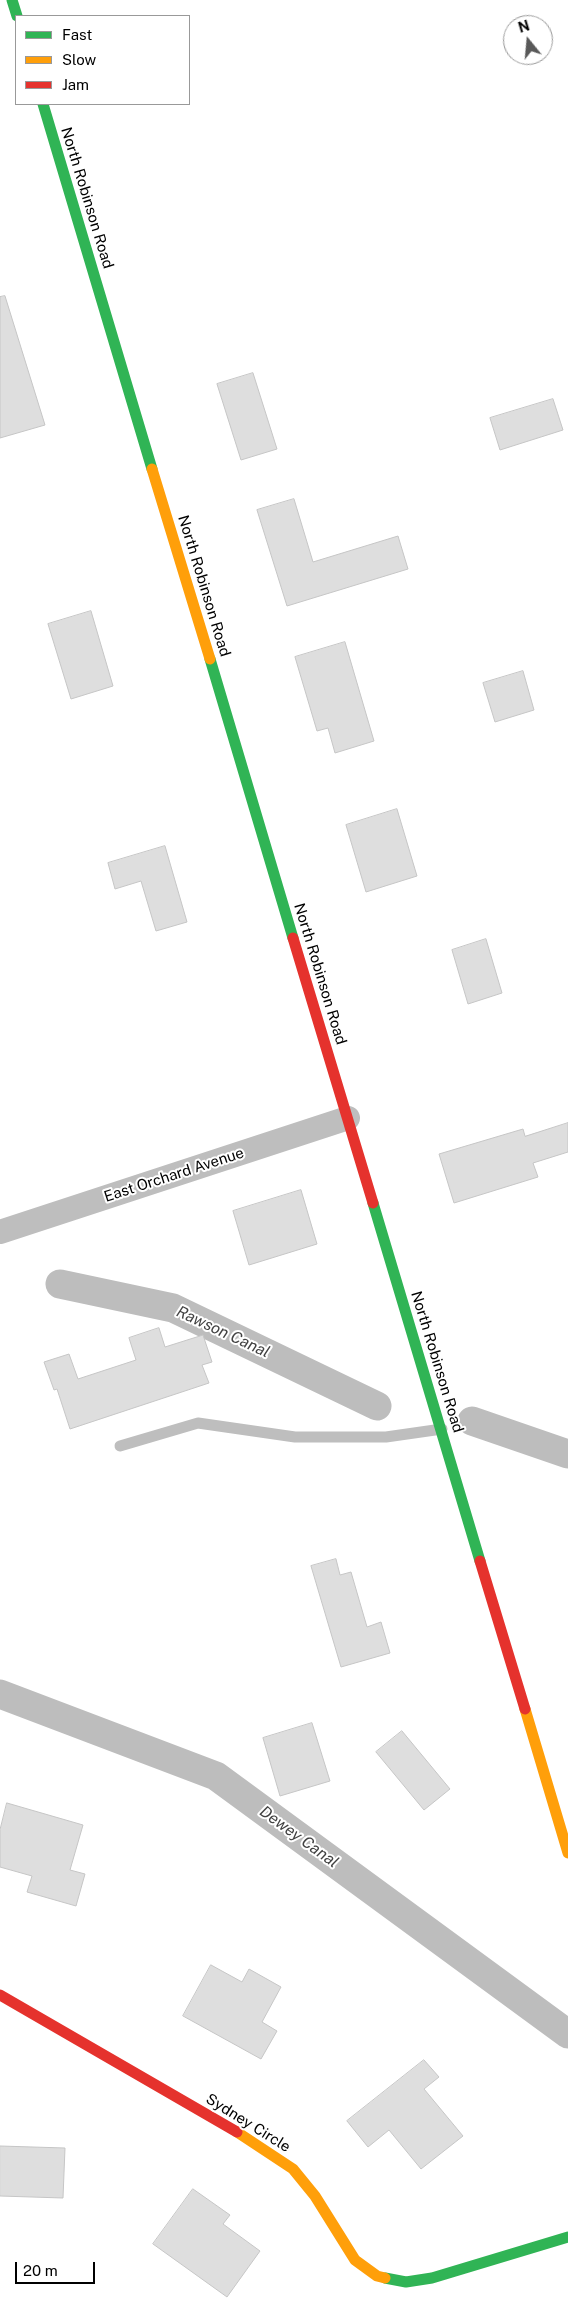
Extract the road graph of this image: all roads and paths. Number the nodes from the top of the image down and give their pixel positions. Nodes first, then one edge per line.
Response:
1 (12, 0) edge
2 (16, 15) edge
3 (43, 105) edge
4 (348, 1118) junction
5 (0, 1232) edge
6 (442, 1429) junction
7 (120, 1446) dead end
8 (568, 1853) edge
9 (0, 1995) edge
10 (568, 2237) edge

1 - 2 street
3 - 4 street, North Robinson Road
4 - 5 street, East Orchard Avenue
4 - 6 street, North Robinson Road
6 - 7 lane
6 - 8 street, North Robinson Road
9 - 10 street, Sydney Circle

